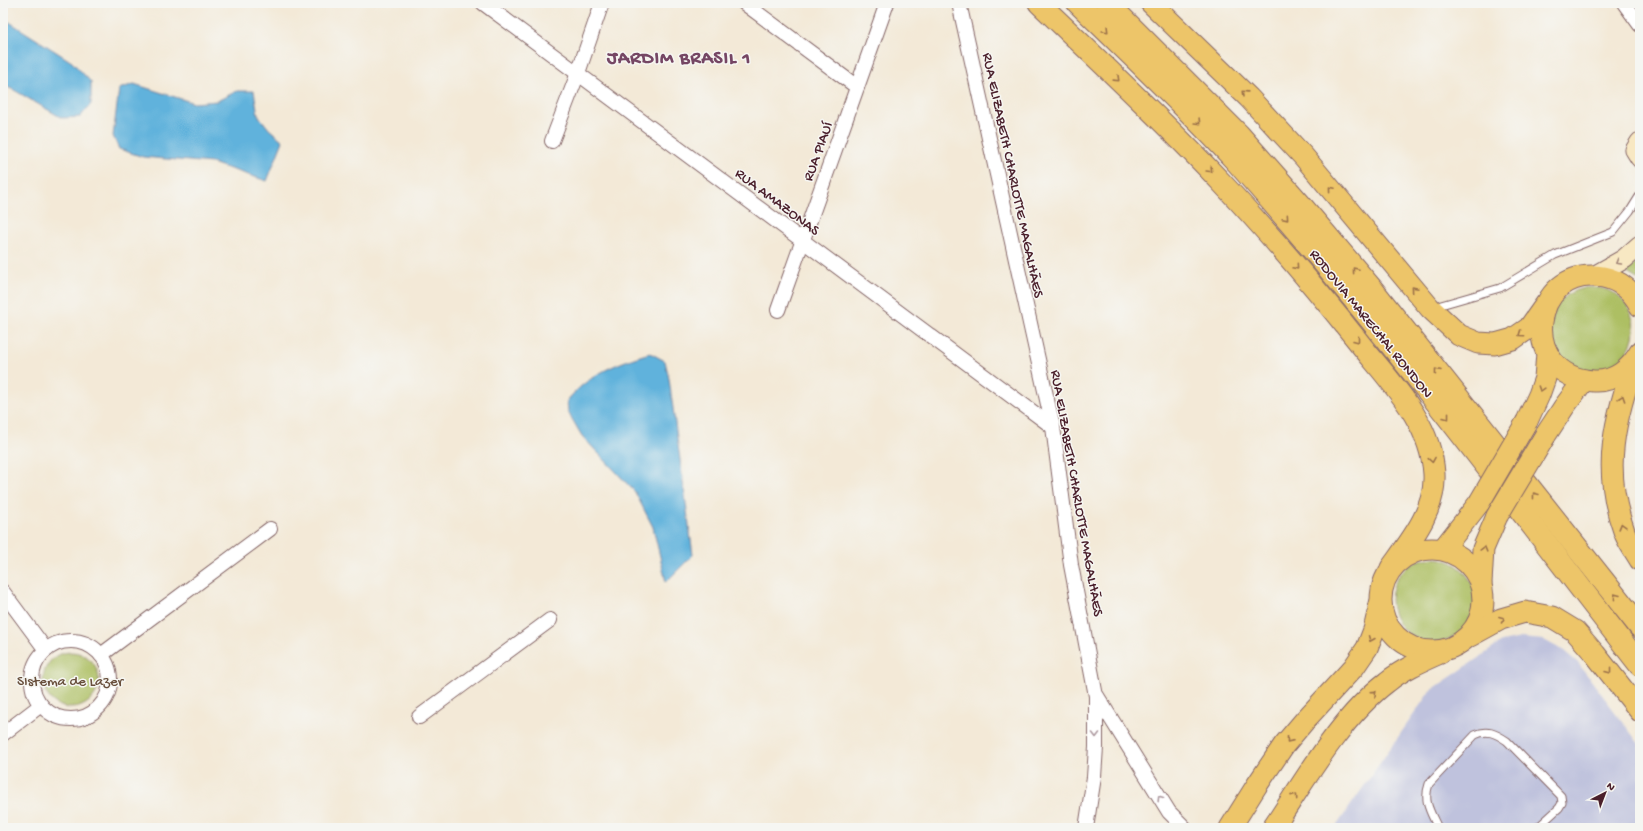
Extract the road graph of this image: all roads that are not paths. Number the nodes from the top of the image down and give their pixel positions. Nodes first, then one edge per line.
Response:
1 (483, 3) edge
2 (602, 3) edge
3 (744, 3) edge
4 (887, 3) edge
5 (959, 3) edge
6 (1039, 3) edge
7 (1078, 3) edge
8 (1107, 3) edge
9 (1152, 3) edge
10 (1624, 3) edge
11 (1640, 25) edge
12 (578, 74) junction
13 (857, 87) junction
14 (552, 140) dead end
15 (1640, 142) edge
16 (1640, 158) edge
17 (1640, 195) edge
18 (803, 241) junction
19 (1640, 245) edge
20 (1594, 276) junction
21 (1546, 304) junction
22 (1640, 306) edge
23 (1430, 308) junction
24 (778, 310) dead end
25 (1547, 353) junction
26 (1638, 356) edge
27 (1584, 380) junction
28 (1053, 427) junction
29 (270, 529) dead end
30 (1443, 549) junction
31 (1640, 560) edge
32 (1391, 568) junction
33 (1481, 583) junction
34 (3, 592) edge
35 (1380, 602) junction
36 (550, 620) dead end
37 (1640, 627) edge
38 (1468, 638) junction
39 (46, 650) junction
40 (1448, 650) junction
41 (102, 656) junction
42 (1640, 665) edge
43 (1096, 696) junction
44 (41, 705) junction
45 (1640, 711) edge
46 (419, 717) dead end
47 (3, 734) edge
48 (1437, 827) edge
49 (1086, 828) edge
50 (1185, 828) edge
51 (1230, 828) edge
52 (1272, 828) edge
53 (1537, 828) edge

1 - 12 street, RUA AMAZONAS
2 - 12 street
3 - 13 street
4 - 13 street, RUA PIAUÍ
5 - 28 street, RUA ELIZABETH CHARLOTTE MAGALHÃES
6 -> 32 main road
7 -> 42 highway, RODOVIA MARECHAL RONDON
37 -> 8 highway, RODOVIA MARECHAL RONDON
23 -> 9 main road
10 - 11 street
12 - 14 street
12 - 18 street, RUA AMAZONAS
13 - 18 street, RUA PIAUÍ
15 - 16 main road
17 - 23 lane
18 - 24 street, RUA PIAUÍ
18 - 28 street, RUA AMAZONAS
19 -> 20 main road
20 - 21 main road
20 - 22 main road
21 -> 23 main road
21 - 25 main road
25 - 27 main road
25 -> 30 main road, bridge
26 - 27 main road
31 -> 26 main road
33 -> 27 main road, bridge
28 - 43 street, RUA ELIZABETH CHARLOTTE MAGALHÃES
29 - 41 street
30 - 32 main road
30 - 33 main road
32 - 35 main road
33 - 38 main road
34 - 39 street
35 - 40 main road
35 -> 51 main road
36 - 46 street
38 - 40 main road
38 -> 45 main road
39 - 41 street
39 - 44 street
52 -> 40 main road
41 - 44 street
43 -> 49 street, RUA ELIZABETH CHARLOTTE MAGALHÃES
50 -> 43 street
44 - 47 street
48 - 53 lane

